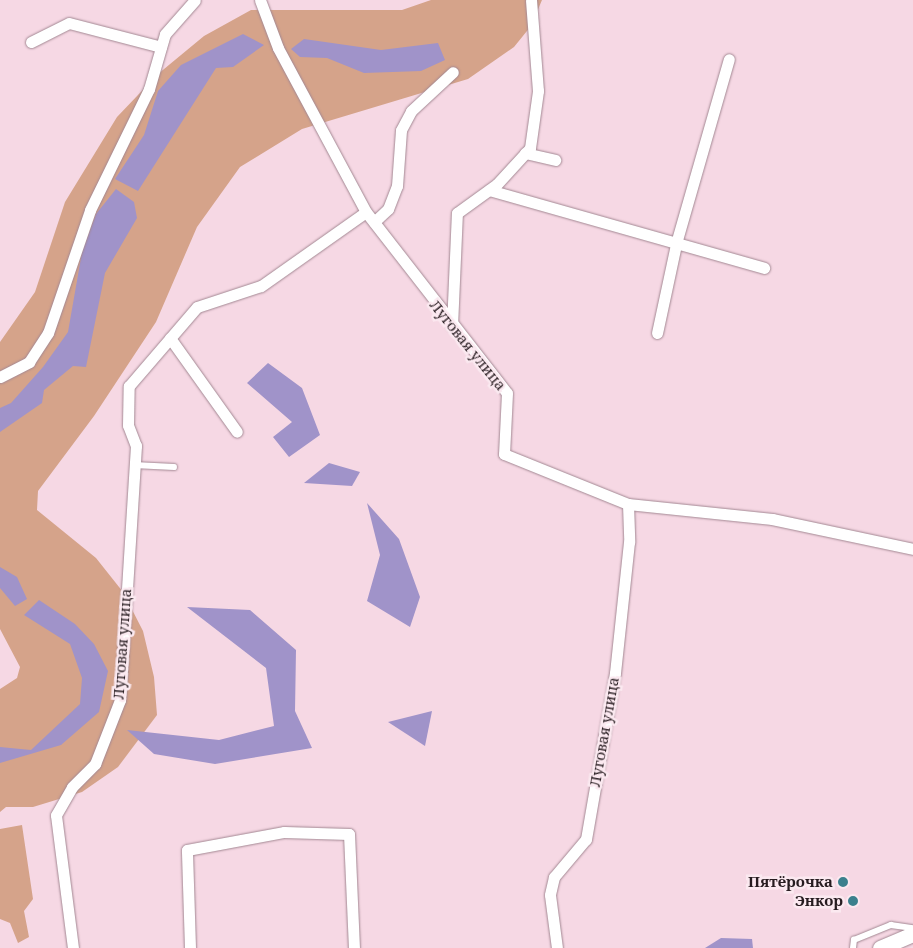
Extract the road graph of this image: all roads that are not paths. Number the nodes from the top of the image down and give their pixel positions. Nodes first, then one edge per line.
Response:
1 (195, 0) edge
2 (260, 0) edge
3 (531, 0) edge
4 (31, 42) dead end
5 (161, 47) junction
6 (729, 59) dead end
7 (454, 72) dead end
8 (526, 153) junction
9 (555, 160) dead end
10 (489, 190) junction
11 (370, 217) junction
12 (677, 240) junction
13 (764, 268) dead end
14 (452, 326) junction
15 (656, 333) dead end
16 (170, 338) junction
17 (0, 377) edge
18 (237, 432) dead end
19 (134, 465) junction
20 (174, 467) dead end
21 (628, 504) junction
22 (913, 549) edge
23 (913, 928) edge
24 (913, 934) edge
25 (73, 948) edge
26 (190, 948) edge
27 (354, 948) edge
28 (557, 948) edge
29 (853, 948) edge
30 (880, 948) edge

1 - 5 street
2 - 11 street, Луговая улица
3 - 8 street
4 - 5 street
5 - 17 street
6 - 12 street
7 - 11 street
8 - 9 street
8 - 10 street
10 - 12 street
10 - 14 street
11 - 14 street, Луговая улица
11 - 16 street, Луговая улица
12 - 13 street
12 - 15 street
14 - 21 street, Луговая улица
16 - 18 street
16 - 19 street, Луговая улица
19 - 20 lane
19 - 25 street, Луговая улица
21 - 22 street, Луговая улица
21 - 28 street, Луговая улица
23 - 29 lane
24 - 30 main road
26 - 27 street

